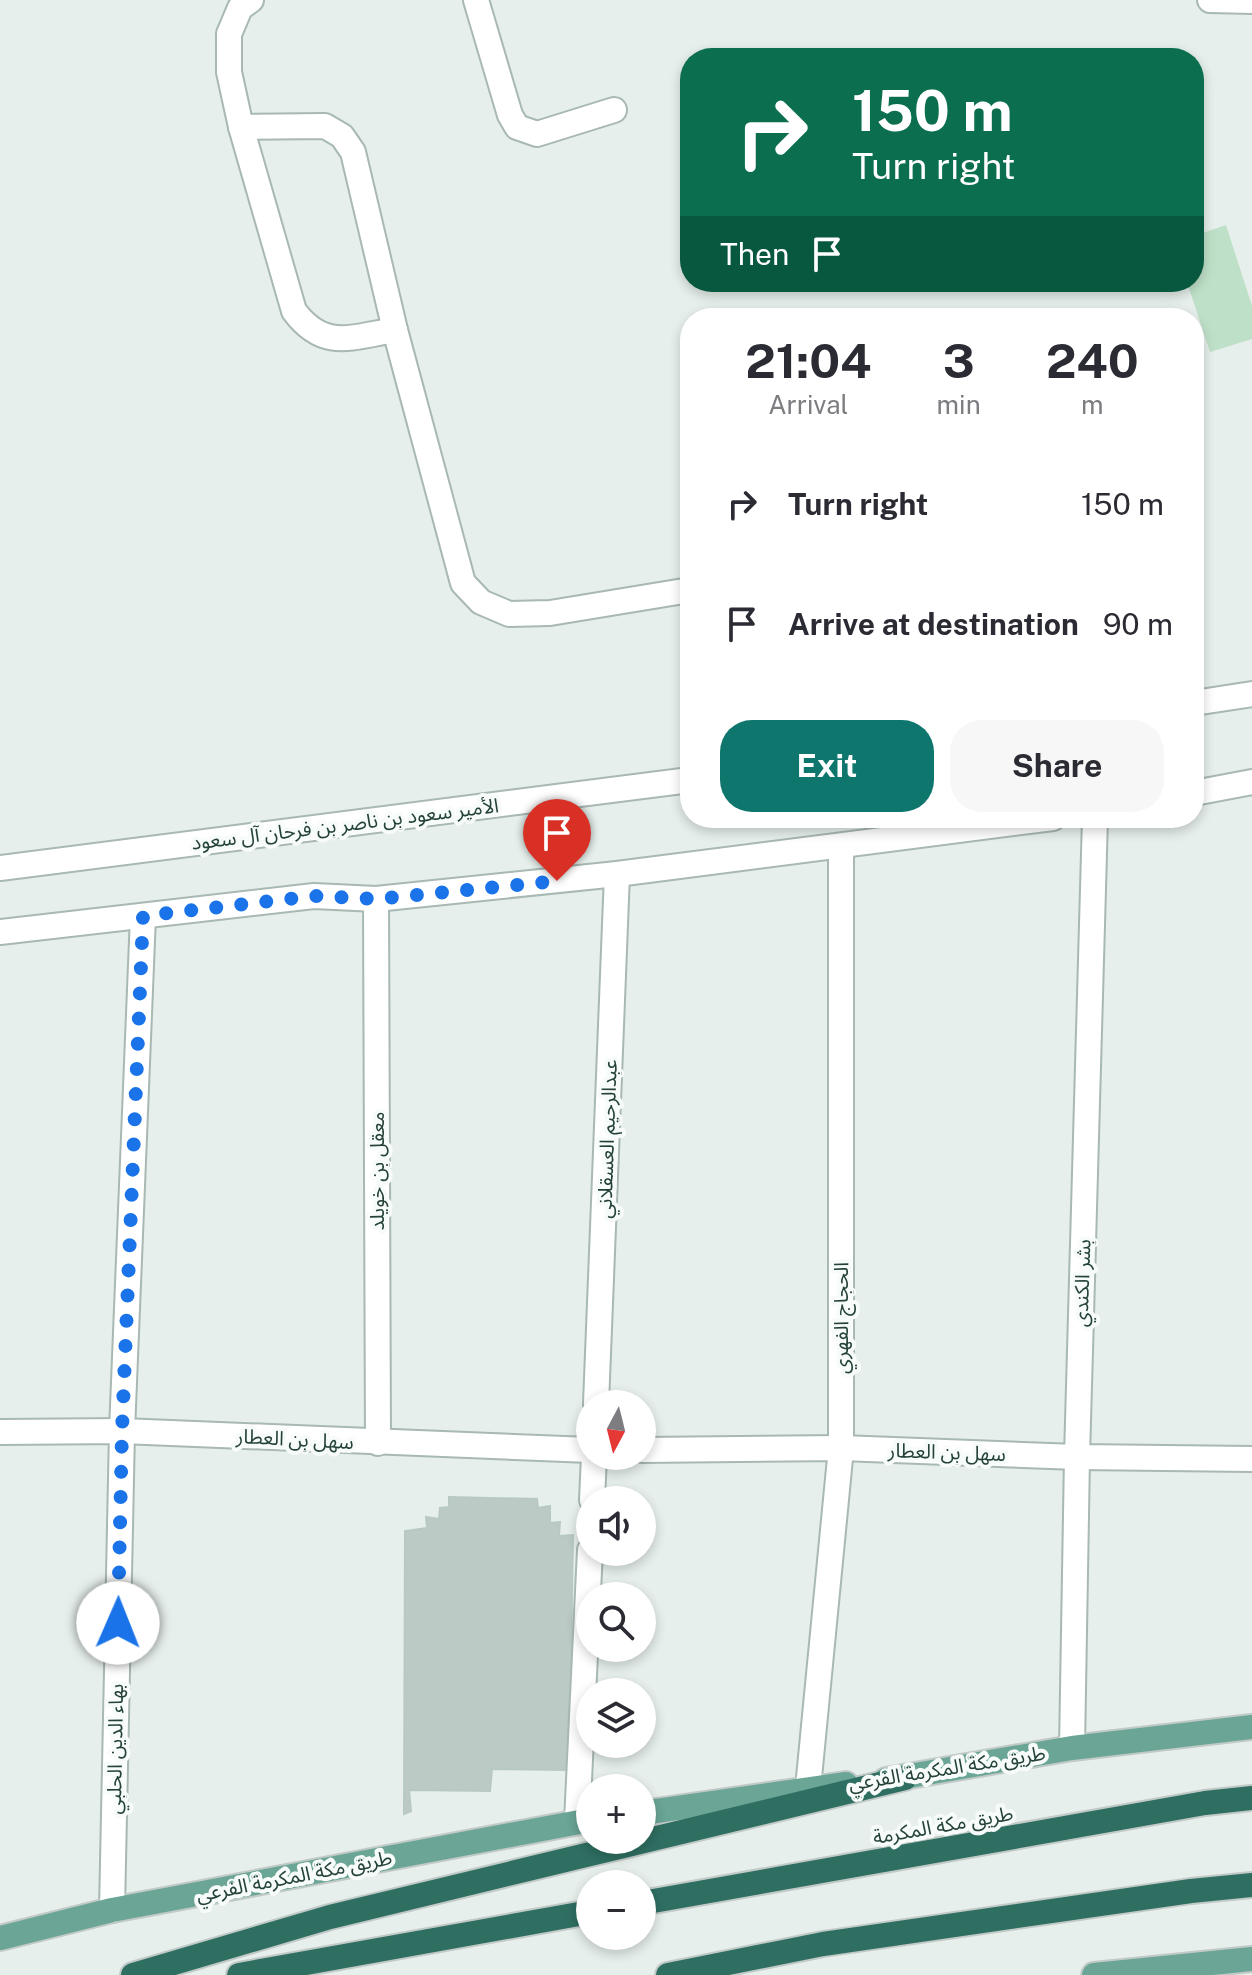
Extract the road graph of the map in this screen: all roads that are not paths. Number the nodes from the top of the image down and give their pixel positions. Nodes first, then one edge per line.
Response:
1 (251, 0) edge
2 (476, 0) edge
3 (1210, 0) edge
4 (1252, 1) edge
5 (614, 110) dead end
6 (241, 127) junction
7 (395, 330) junction
8 (680, 592) edge
9 (1252, 694) edge
10 (1204, 701) edge
11 (680, 781) edge
12 (1252, 782) edge
13 (1204, 791) edge
14 (977, 828) edge
15 (1095, 828) edge
16 (841, 846) junction
17 (0, 868) edge
18 (617, 874) junction
19 (376, 899) junction
20 (143, 916) junction
21 (0, 932) edge
22 (597, 1390) edge
23 (122, 1431) junction
24 (0, 1432) edge
25 (378, 1443) junction
26 (841, 1448) junction
27 (576, 1450) edge
28 (656, 1450) edge
29 (1077, 1457) junction
30 (1252, 1459) edge
31 (590, 1566) edge
32 (1252, 1727) edge
33 (1072, 1748) junction
34 (585, 1774) edge
35 (905, 1778) junction
36 (808, 1788) junction
37 (1252, 1798) edge
38 (656, 1811) edge
39 (576, 1823) edge
40 (1252, 1885) edge
41 (656, 1901) edge
42 (112, 1910) junction
43 (576, 1915) edge
44 (0, 1938) edge
45 (1252, 1959) edge
46 (133, 1975) edge
47 (239, 1975) edge
48 (668, 1975) edge
49 (1094, 1975) edge

1 - 6 street
2 - 5 street
3 - 4 street
6 - 7 street
6 - 7 street
7 - 8 street
9 - 10 street
11 - 17 street, الأمير سعود بن ناصر بن فرحان آل سعود
12 - 13 street
14 - 16 street
15 - 29 street, بشر الكندي
16 - 18 street
16 - 26 street, الحجاج الفهري
18 - 19 street
18 - 22 street, عبدالرحيم العسقلاني
19 - 20 street
19 - 25 street, معقل بن خويلد
20 - 21 street
20 - 23 street, بهاء الدين الحلبي
23 - 24 street, سهل بن العطار
23 - 25 street, سهل بن العطار
23 - 42 street, بهاء الدين الحلبي
25 - 27 street, سهل بن العطار
26 - 28 street, سهل بن العطار
26 - 29 street, سهل بن العطار
26 - 36 street, الحجاج الفهري
29 - 30 street, سهل بن العطار
29 - 33 street, بشر الكندي
31 - 34 street
32 - 33 main road, طريق مكة المكرمة الفرعي
33 - 35 main road, طريق مكة المكرمة الفرعي
35 - 36 main road, طريق مكة المكرمة الفرعي
35 - 46 highway
36 - 38 main road, طريق مكة المكرمة الفرعي
37 - 41 highway, طريق مكة المكرمة
39 - 42 main road, طريق مكة المكرمة الفرعي
40 - 48 highway
42 - 44 main road, طريق مكة المكرمة الفرعي
43 - 47 highway
45 - 49 main road

